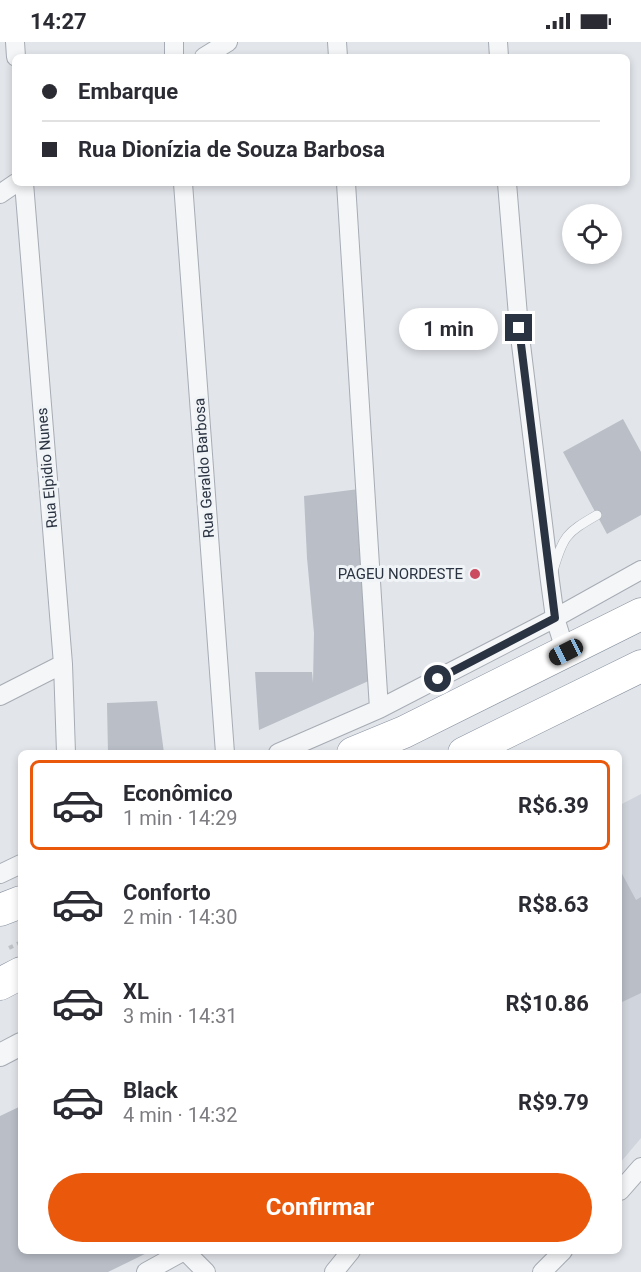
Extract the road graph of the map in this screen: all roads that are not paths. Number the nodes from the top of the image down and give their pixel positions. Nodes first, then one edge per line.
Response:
1 (228, 42) edge
2 (209, 54) edge
3 (24, 186) edge
4 (183, 186) edge
5 (346, 186) edge
6 (507, 186) edge
7 (597, 515) dead end
8 (641, 570) edge
9 (550, 581) junction
10 (641, 614) edge
11 (555, 618) junction
12 (566, 652) junction
13 (63, 664) junction
14 (641, 666) edge
15 (0, 696) edge
16 (379, 709) junction
17 (66, 750) edge
18 (225, 750) edge
19 (285, 750) edge
20 (360, 750) edge
21 (470, 750) edge
22 (18, 865) edge
23 (0, 874) edge
24 (18, 903) edge
25 (0, 910) edge
26 (18, 975) edge
27 (0, 984) edge
28 (18, 1046) edge
29 (0, 1055) edge
30 (641, 1167) edge
31 (622, 1189) edge
32 (179, 1254) edge
33 (187, 1254) edge
34 (346, 1254) edge
35 (559, 1254) edge
36 (146, 1272) edge
37 (206, 1272) edge
38 (334, 1272) edge
39 (543, 1272) edge

1 - 2 street
3 - 13 street, Rua Elpidio Nunes
4 - 18 street, Rua Geraldo Barbosa
5 - 16 street
6 - 9 street
7 - 9 lane
8 - 11 street
9 - 11 street
10 - 12 highway
11 - 12 street
11 - 16 street
12 - 20 highway
13 - 15 street
13 - 17 street, Rua Elpidio Nunes
14 - 21 highway
16 - 19 street
22 - 23 street
24 - 25 highway
26 - 27 highway
28 - 29 street
30 - 31 street
32 - 36 street
33 - 37 street
34 - 38 street
35 - 39 street

